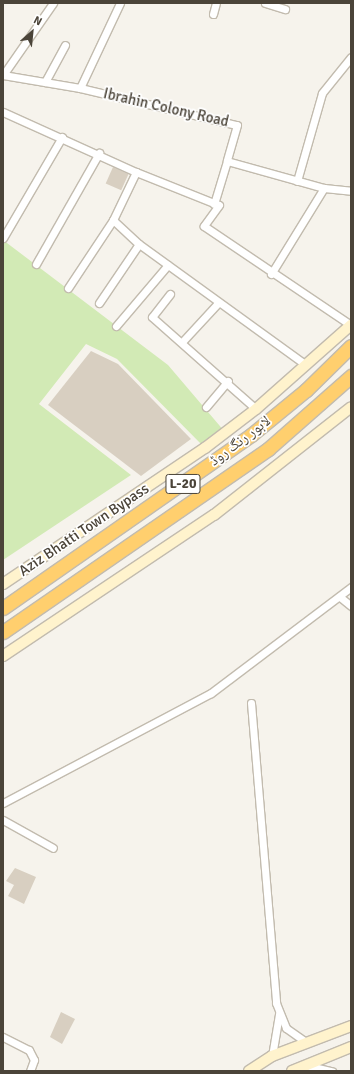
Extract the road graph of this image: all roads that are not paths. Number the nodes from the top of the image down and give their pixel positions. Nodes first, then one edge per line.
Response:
1 (53, 3) edge
2 (120, 3) edge
3 (216, 3) edge
4 (265, 3) edge
5 (285, 10) dead end
6 (213, 14) dead end
7 (65, 45) dead end
8 (351, 57) edge
9 (3, 75) edge
10 (45, 82) junction
11 (80, 88) junction
12 (3, 112) edge
13 (62, 137) junction
14 (99, 153) junction
15 (227, 161) junction
16 (136, 172) junction
17 (297, 180) junction
18 (324, 188) junction
19 (351, 191) edge
20 (214, 204) junction
21 (113, 220) junction
22 (3, 238) edge
23 (139, 244) junction
24 (36, 264) dead end
25 (168, 265) junction
26 (271, 274) junction
27 (68, 288) dead end
28 (170, 294) dead end
29 (99, 303) dead end
30 (218, 303) junction
31 (351, 325) edge
32 (116, 326) dead end
33 (182, 342) junction
34 (351, 346) edge
35 (306, 365) junction
36 (351, 376) edge
37 (228, 381) junction
38 (206, 407) dead end
39 (351, 407) edge
40 (256, 408) junction
41 (3, 584) edge
42 (351, 587) edge
43 (340, 597) junction
44 (351, 606) edge
45 (3, 608) edge
46 (3, 632) edge
47 (3, 656) edge
48 (251, 703) dead end
49 (3, 803) edge
50 (3, 820) edge
51 (54, 848) dead end
52 (279, 1014) junction
53 (351, 1026) edge
54 (3, 1037) edge
55 (306, 1042) junction
56 (351, 1047) edge
57 (272, 1056) junction
58 (304, 1065) junction
59 (30, 1071) edge
60 (249, 1071) edge
61 (292, 1071) edge
62 (332, 1071) edge

1 - 9 street
2 - 11 street
3 - 6 street
4 - 5 street
7 - 10 street
8 - 17 street
9 - 10 street, Ibrahin Colony Road
10 - 11 street, Ibrahin Colony Road
11 - 15 street, Ibrahin Colony Road
12 - 13 street
13 - 14 street
13 - 22 street
14 - 16 street
14 - 24 street
15 - 17 street
15 - 20 street
16 - 20 street
16 - 21 street
17 - 18 street
18 - 19 street
18 - 26 street
20 - 26 street
21 - 23 street
21 - 27 street
23 - 25 street
23 - 29 street
25 - 30 street
25 - 32 street
26 - 31 street
28 - 33 street
30 - 33 street
30 - 35 street
31 - 35 street, Aziz Bhatti Town Bypass
33 - 37 street
34 - 45 highway, لاہور رنگ روڈ / L-20
35 - 40 street, Aziz Bhatti Town Bypass
36 - 46 highway, لاہور رنگ روڈ / L-20
37 - 38 street
37 - 40 street
39 - 47 street
40 - 41 street, Aziz Bhatti Town Bypass
42 - 43 street
43 - 44 street
43 - 49 street
48 - 52 street
50 - 51 street
52 - 55 street
52 - 57 street
53 - 55 street
54 - 59 street
55 - 57 street
56 - 58 street
57 - 60 street
58 - 61 street
58 - 62 street

